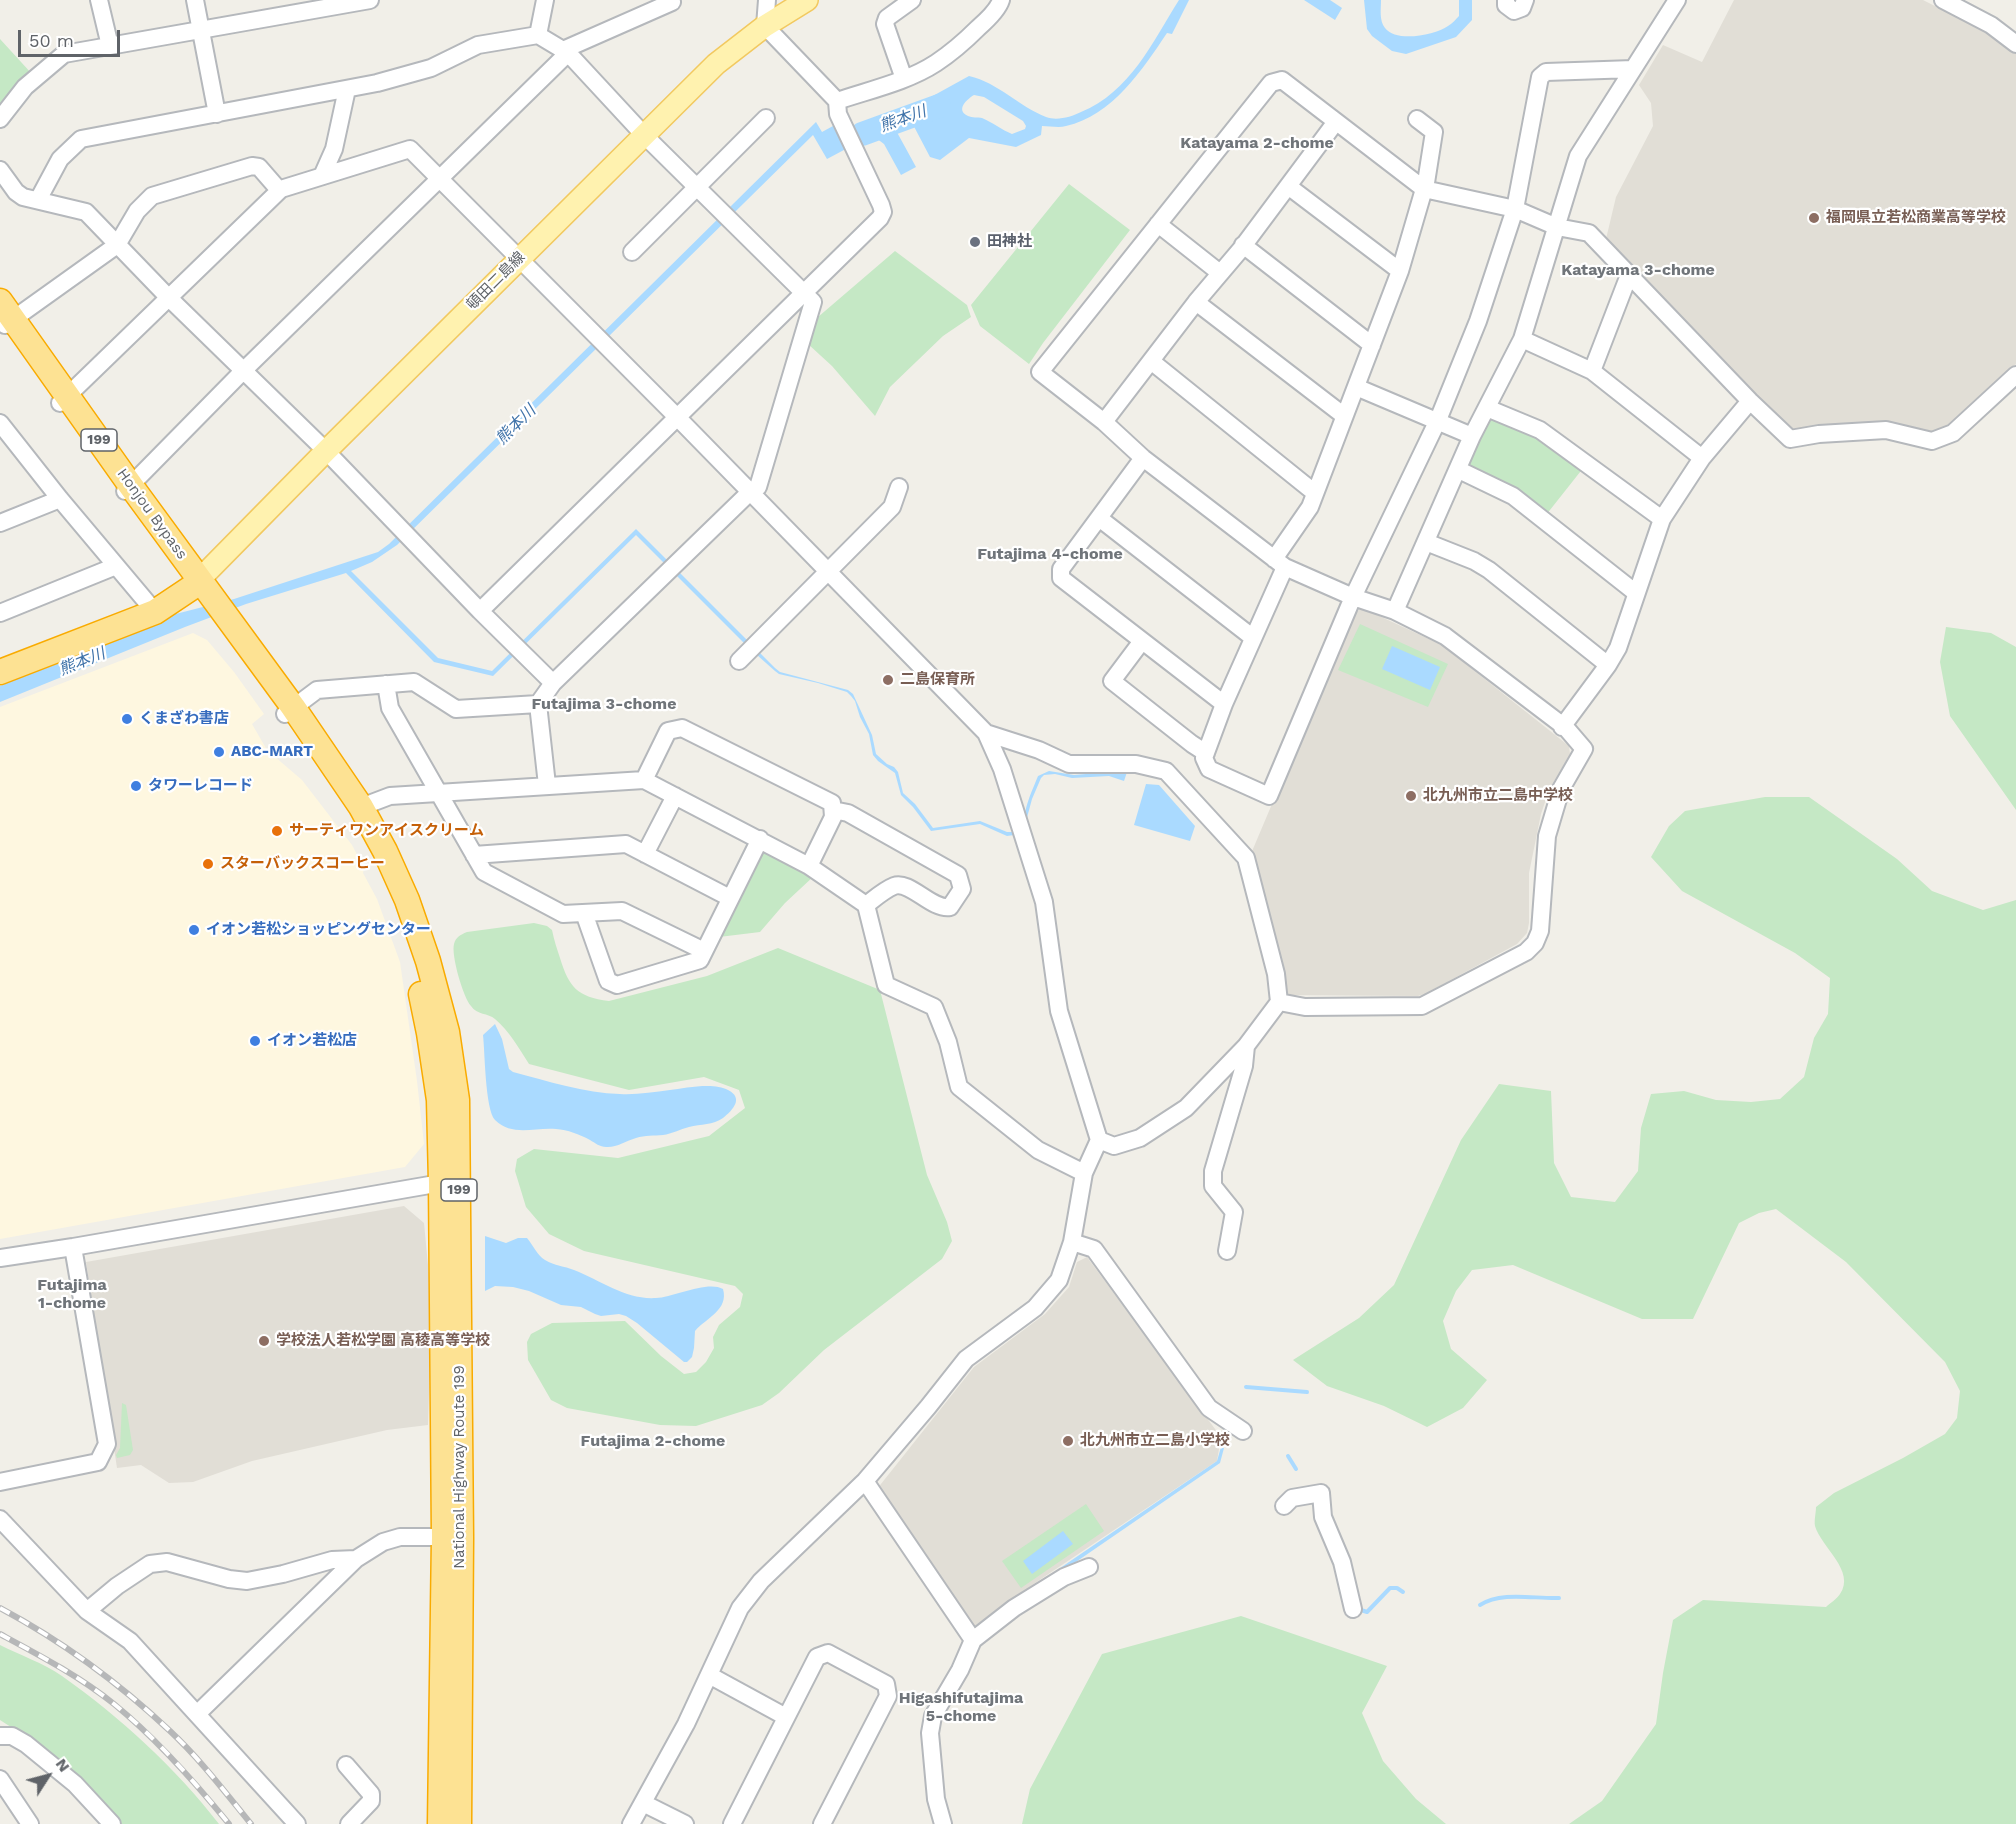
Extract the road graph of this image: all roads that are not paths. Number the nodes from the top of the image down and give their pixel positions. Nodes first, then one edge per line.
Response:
1 (99, 0) edge
2 (195, 0) edge
3 (370, 0) edge
4 (545, 0) edge
5 (767, 0) edge
6 (807, 0) edge
7 (912, 0) edge
8 (1001, 0) edge
9 (1506, 0) edge
10 (1525, 0) edge
11 (1677, 0) edge
12 (1943, 0) edge
13 (672, 2) dead end
14 (305, 5) edge
15 (765, 26) junction
16 (201, 30) junction
17 (538, 35) junction
18 (2016, 44) edge
19 (110, 46) junction
20 (565, 51) junction
21 (1634, 69) junction
22 (904, 79) junction
23 (347, 89) junction
24 (837, 101) junction
25 (217, 114) junction
26 (766, 118) dead end
27 (0, 119) edge
28 (1417, 119) dead end
29 (1335, 123) junction
30 (644, 135) junction
31 (0, 170) edge
32 (322, 176) junction
33 (439, 179) junction
34 (697, 186) junction
35 (1288, 186) junction
36 (1425, 189) junction
37 (279, 190) junction
38 (38, 200) junction
39 (1515, 209) junction
40 (1158, 224) junction
41 (1557, 227) junction
42 (117, 245) junction
43 (1243, 245) junction
44 (632, 252) dead end
45 (519, 259) junction
46 (1400, 271) junction
47 (1220, 273) junction
48 (1629, 275) junction
49 (803, 292) junction
50 (169, 298) junction
51 (1196, 302) junction
52 (4, 317) edge
53 (1522, 339) junction
54 (1372, 345) junction
55 (1151, 361) junction
56 (244, 370) junction
57 (1592, 370) junction
58 (2016, 375) edge
59 (1356, 387) junction
60 (63, 399) junction
61 (1750, 401) junction
62 (1487, 408) junction
63 (1344, 415) junction
64 (677, 417) junction
65 (1438, 420) junction
66 (1104, 422) junction
67 (3, 430) edge
68 (1473, 436) junction
69 (326, 450) junction
70 (1143, 458) junction
71 (1702, 458) junction
72 (1459, 470) junction
73 (899, 487) dead end
74 (127, 489) junction
75 (750, 492) junction
76 (1315, 493) junction
77 (60, 499) junction
78 (1099, 518) junction
79 (1662, 519) junction
80 (0, 523) edge
81 (1426, 542) junction
82 (1279, 563) junction
83 (116, 566) junction
84 (828, 573) junction
85 (1636, 593) junction
86 (1353, 597) junction
87 (208, 602) junction
88 (480, 611) junction
89 (1395, 611) junction
90 (155, 612) junction
91 (0, 613) edge
92 (1252, 637) junction
93 (1142, 641) junction
94 (739, 661) dead end
95 (1608, 665) junction
96 (0, 672) edge
97 (553, 683) junction
98 (386, 684) junction
99 (537, 704) junction
100 (1224, 704) junction
101 (289, 711) junction
102 (1562, 727) junction
103 (986, 733) junction
104 (1206, 753) junction
105 (644, 780) junction
106 (547, 785) junction
107 (438, 794) junction
108 (675, 796) junction
109 (361, 807) junction
110 (833, 810) junction
111 (760, 839) junction
112 (645, 854) junction
113 (474, 855) junction
114 (809, 866) junction
115 (730, 898) junction
116 (866, 905) junction
117 (584, 912) junction
118 (704, 951) junction
119 (1279, 1002) junction
120 (1246, 1046) junction
121 (1099, 1140) junction
122 (1084, 1173) junction
123 (450, 1183) junction
124 (1071, 1242) junction
125 (73, 1247) junction
126 (1227, 1251) dead end
127 (0, 1258) edge
128 (1243, 1431) dead end
129 (865, 1481) junction
130 (0, 1482) edge
131 (1284, 1506) dead end
132 (0, 1520) edge
133 (444, 1537) junction
134 (356, 1560) junction
135 (1089, 1568) dead end
136 (1353, 1609) dead end
137 (87, 1611) junction
138 (973, 1640) junction
139 (709, 1675) junction
140 (197, 1714) junction
141 (786, 1717) junction
142 (0, 1736) edge
143 (346, 1765) dead end
144 (0, 1779) edge
145 (643, 1803) junction
146 (30, 1824) edge
147 (112, 1824) edge
148 (297, 1824) edge
149 (349, 1824) edge
150 (440, 1824) edge
151 (459, 1824) edge
152 (631, 1824) edge
153 (685, 1824) edge
154 (732, 1824) edge
155 (822, 1824) edge
156 (944, 1824) edge

1 - 19 street
2 - 16 street
3 - 14 street
4 - 17 street
5 - 15 street
6 - 15 main road, 頓田二島線
7 - 22 street
8 - 22 street
9 - 10 street
11 - 21 street
12 - 18 street
13 - 20 street
14 - 16 street
15 - 24 street
15 - 30 main road, 頓田二島線
16 - 19 street
16 - 25 street
17 - 20 street
17 - 23 street
19 - 27 street
20 - 30 street
20 - 33 street
21 - 39 street
21 - 41 street
22 - 24 street
23 - 25 street
23 - 32 street
24 - 49 street
25 - 38 street
26 - 34 street
28 - 36 street
29 - 35 street
29 - 36 street
29 - 40 street
30 - 34 street
30 - 45 main road, 頓田二島線
31 - 38 street
32 - 33 street
32 - 37 street
33 - 45 street
33 - 56 street
34 - 44 street
34 - 49 street
35 - 43 street
35 - 46 street
36 - 39 street
36 - 46 street
37 - 42 street
37 - 50 street
38 - 42 street
39 - 41 street
39 - 65 street
40 - 47 street
40 - 66 street
41 - 48 street
41 - 53 street
42 - 50 street
42 - 52 street
43 - 47 street
43 - 54 street
45 - 64 street
45 - 69 main road, 頓田二島線
46 - 54 street
47 - 51 street
48 - 57 street
48 - 61 street
49 - 64 street
49 - 75 street
50 - 56 street
50 - 60 street
51 - 55 street
51 - 63 street
52 - 60 highway, Honjou Bypass / 199
53 - 57 street
53 - 62 street
54 - 59 street
55 - 66 street
55 - 76 street
56 - 69 street
56 - 74 street
57 - 71 street
58 - 61 street
59 - 63 street
59 - 65 street
60 - 74 highway, Honjou Bypass / 199
61 - 71 street
62 - 68 street
62 - 79 street
63 - 76 street
64 - 75 street
64 - 88 street
65 - 68 street
65 - 86 street
66 - 70 street
67 - 77 street
68 - 72 street
69 - 87 main road, 頓田二島線
69 - 88 street
70 - 78 street
70 - 82 street
71 - 79 street
72 - 81 street
72 - 85 street
73 - 84 street
74 - 87 highway, Honjou Bypass / 199
75 - 84 street
75 - 97 street
76 - 82 street
77 - 80 street
77 - 83 street
78 - 92 street
78 - 93 street
79 - 85 street
81 - 89 street
81 - 95 street
82 - 86 street
82 - 92 street
83 - 90 street
83 - 91 street
84 - 94 street
84 - 103 street
85 - 95 street
86 - 89 street
86 - 104 street
87 - 90 highway
87 - 101 highway, National Highway Route 199 / 199
88 - 97 street
89 - 102 street
90 - 96 highway
92 - 100 street
93 - 100 street
93 - 104 street
95 - 102 street
97 - 99 street
98 - 99 street
98 - 101 street
98 - 107 street
99 - 106 street
100 - 104 street
101 - 109 highway, National Highway Route 199 / 199
101 - 123 highway, National Highway Route 199 / 199
102 - 119 street
103 - 119 street
103 - 121 street
105 - 106 street
105 - 108 street
105 - 110 street
106 - 107 street
107 - 109 street
107 - 113 street
108 - 111 street
108 - 112 street
109 - 123 highway, National Highway Route 199 / 199
110 - 114 street
110 - 116 street
111 - 114 street
111 - 115 street
112 - 113 street
112 - 115 street
113 - 117 street
114 - 116 street
115 - 118 street
116 - 122 street
117 - 118 street
117 - 118 street
119 - 120 street
120 - 121 street
120 - 126 street
121 - 122 street
122 - 124 street
123 - 125 street
123 - 133 highway, National Highway Route 199 / 199
123 - 151 highway, National Highway Route 199 / 199
124 - 128 street
124 - 129 street
125 - 127 street
125 - 130 street
129 - 138 street
129 - 139 street
131 - 136 street
132 - 137 street
133 - 134 street
133 - 150 highway, National Highway Route 199 / 199
134 - 137 street
134 - 140 street
135 - 138 street
137 - 140 street
138 - 156 street
139 - 141 street
139 - 145 street
140 - 148 street
141 - 154 street
141 - 155 street
142 - 147 street
143 - 149 street
144 - 146 street
145 - 152 street
145 - 153 street

